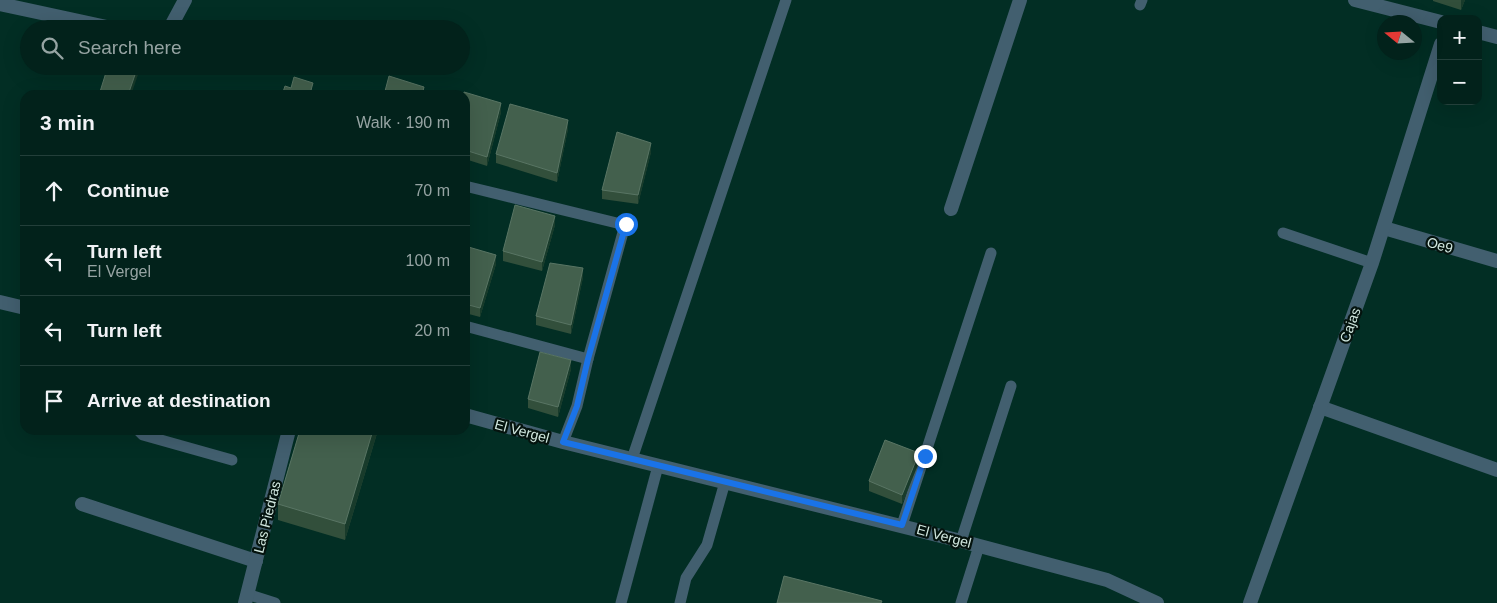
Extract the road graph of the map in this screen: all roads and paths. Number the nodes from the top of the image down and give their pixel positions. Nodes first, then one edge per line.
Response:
1 (185, 0) edge
2 (786, 0) edge
3 (1020, 0) edge
4 (1355, 0) edge
5 (0, 4) edge
6 (74, 20) edge
7 (174, 20) edge
8 (1437, 21) edge
9 (1482, 33) edge
10 (1497, 37) edge
11 (1437, 57) edge
12 (470, 187) edge
13 (951, 209) dead end
14 (1384, 228) junction
15 (1283, 233) dead end
16 (991, 253) dead end
17 (1497, 261) edge
18 (1372, 263) junction
19 (0, 302) edge
20 (20, 307) edge
21 (470, 327) edge
22 (588, 359) junction
23 (1011, 386) dead end
24 (1320, 407) junction
25 (470, 417) edge
26 (146, 435) edge
27 (288, 435) edge
28 (563, 442) junction
29 (632, 459) junction
30 (232, 460) dead end
31 (658, 466) junction
32 (1497, 470) edge
33 (724, 482) junction
34 (82, 504) dead end
35 (902, 525) junction
36 (961, 541) junction
37 (979, 546) junction
38 (256, 561) junction
39 (246, 599) edge
40 (275, 603) edge
41 (621, 603) edge
42 (680, 603) edge
43 (961, 603) edge
44 (1157, 603) edge
45 (1250, 603) edge

1 - 7 street
2 - 29 lane
3 - 13 street
4 - 8 street
5 - 6 street
9 - 10 street
11 - 14 street, Cajas
12 - 22 lane
14 - 17 street, Oe9
14 - 18 street, Cajas
15 - 18 lane
16 - 35 lane
18 - 24 street, Cajas
19 - 20 street
21 - 22 lane
22 - 28 lane
23 - 36 lane
24 - 32 street
24 - 45 street, Cajas
25 - 28 street, El Vergel
26 - 30 lane
27 - 38 street, Las Piedras
28 - 29 street, El Vergel
29 - 31 street, El Vergel
31 - 33 street, El Vergel
31 - 41 lane
33 - 35 street, El Vergel
33 - 42 lane
34 - 38 street
35 - 36 street, El Vergel
36 - 37 street, El Vergel
37 - 43 lane
37 - 44 street, El Vergel
38 - 39 street, Las Piedras
39 - 40 lane

